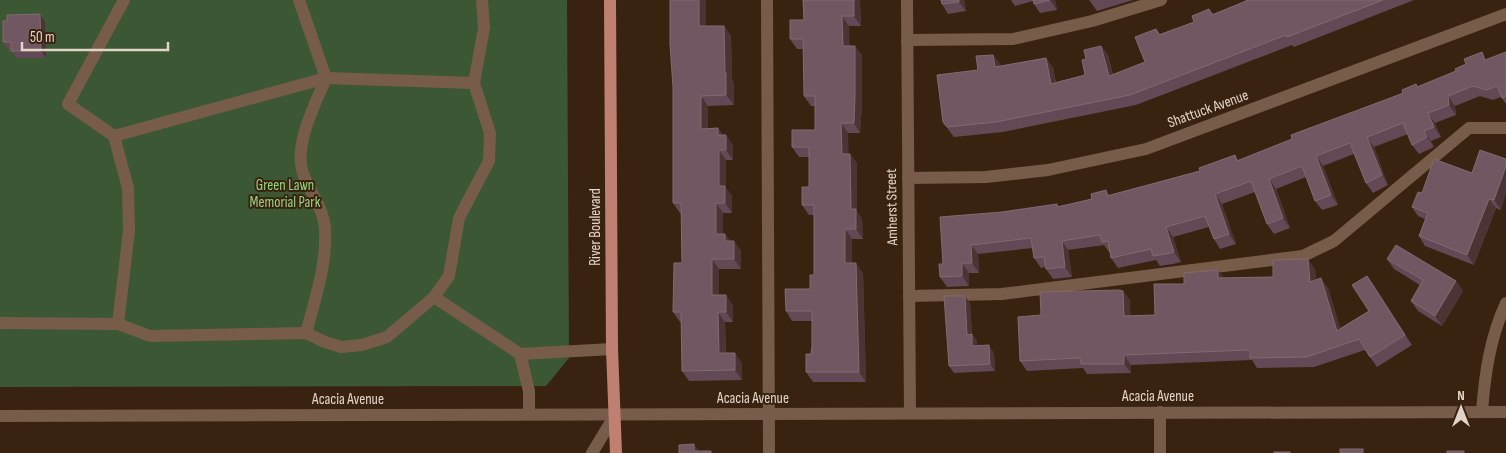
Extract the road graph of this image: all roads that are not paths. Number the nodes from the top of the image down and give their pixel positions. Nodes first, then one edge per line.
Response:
1 (124, 0) edge
2 (299, 0) edge
3 (482, 0) edge
4 (610, 0) edge
5 (767, 0) edge
6 (907, 0) edge
7 (1161, 0) edge
8 (1506, 14) edge
9 (907, 40) junction
10 (326, 78) junction
11 (474, 83) junction
12 (1506, 128) edge
13 (114, 136) junction
14 (908, 178) junction
15 (909, 296) junction
16 (434, 298) junction
17 (1506, 303) edge
18 (0, 323) edge
19 (118, 324) junction
20 (306, 333) junction
21 (612, 349) junction
22 (520, 354) junction
23 (1160, 412) junction
24 (1482, 412) junction
25 (1506, 412) edge
26 (529, 414) junction
27 (769, 414) junction
28 (910, 414) junction
29 (615, 415) junction
30 (0, 416) edge
31 (592, 453) edge
32 (616, 453) edge
33 (769, 453) edge
34 (1160, 453) edge

1 - 13 street
2 - 10 street
3 - 11 street
4 - 21 main road, River Boulevard
5 - 27 street
6 - 9 street, Amherst Street
7 - 9 street
8 - 14 street, Shattuck Avenue
9 - 14 street, Amherst Street
10 - 11 street
10 - 13 street
10 - 20 street
11 - 16 street
12 - 15 street
13 - 19 street
14 - 15 street, Amherst Street
15 - 28 street, Amherst Street
16 - 20 street
16 - 22 street
17 - 24 street
18 - 19 street
19 - 20 street
21 - 22 street
21 - 29 main road, River Boulevard
22 - 26 street
23 - 24 street, Acacia Avenue
23 - 28 street, Acacia Avenue
23 - 34 street
24 - 25 street, Acacia Avenue
26 - 29 street, Acacia Avenue
26 - 30 street, Acacia Avenue
27 - 28 street, Acacia Avenue
27 - 29 street, Acacia Avenue
27 - 33 street
29 - 31 street
29 - 32 main road, River Boulevard

